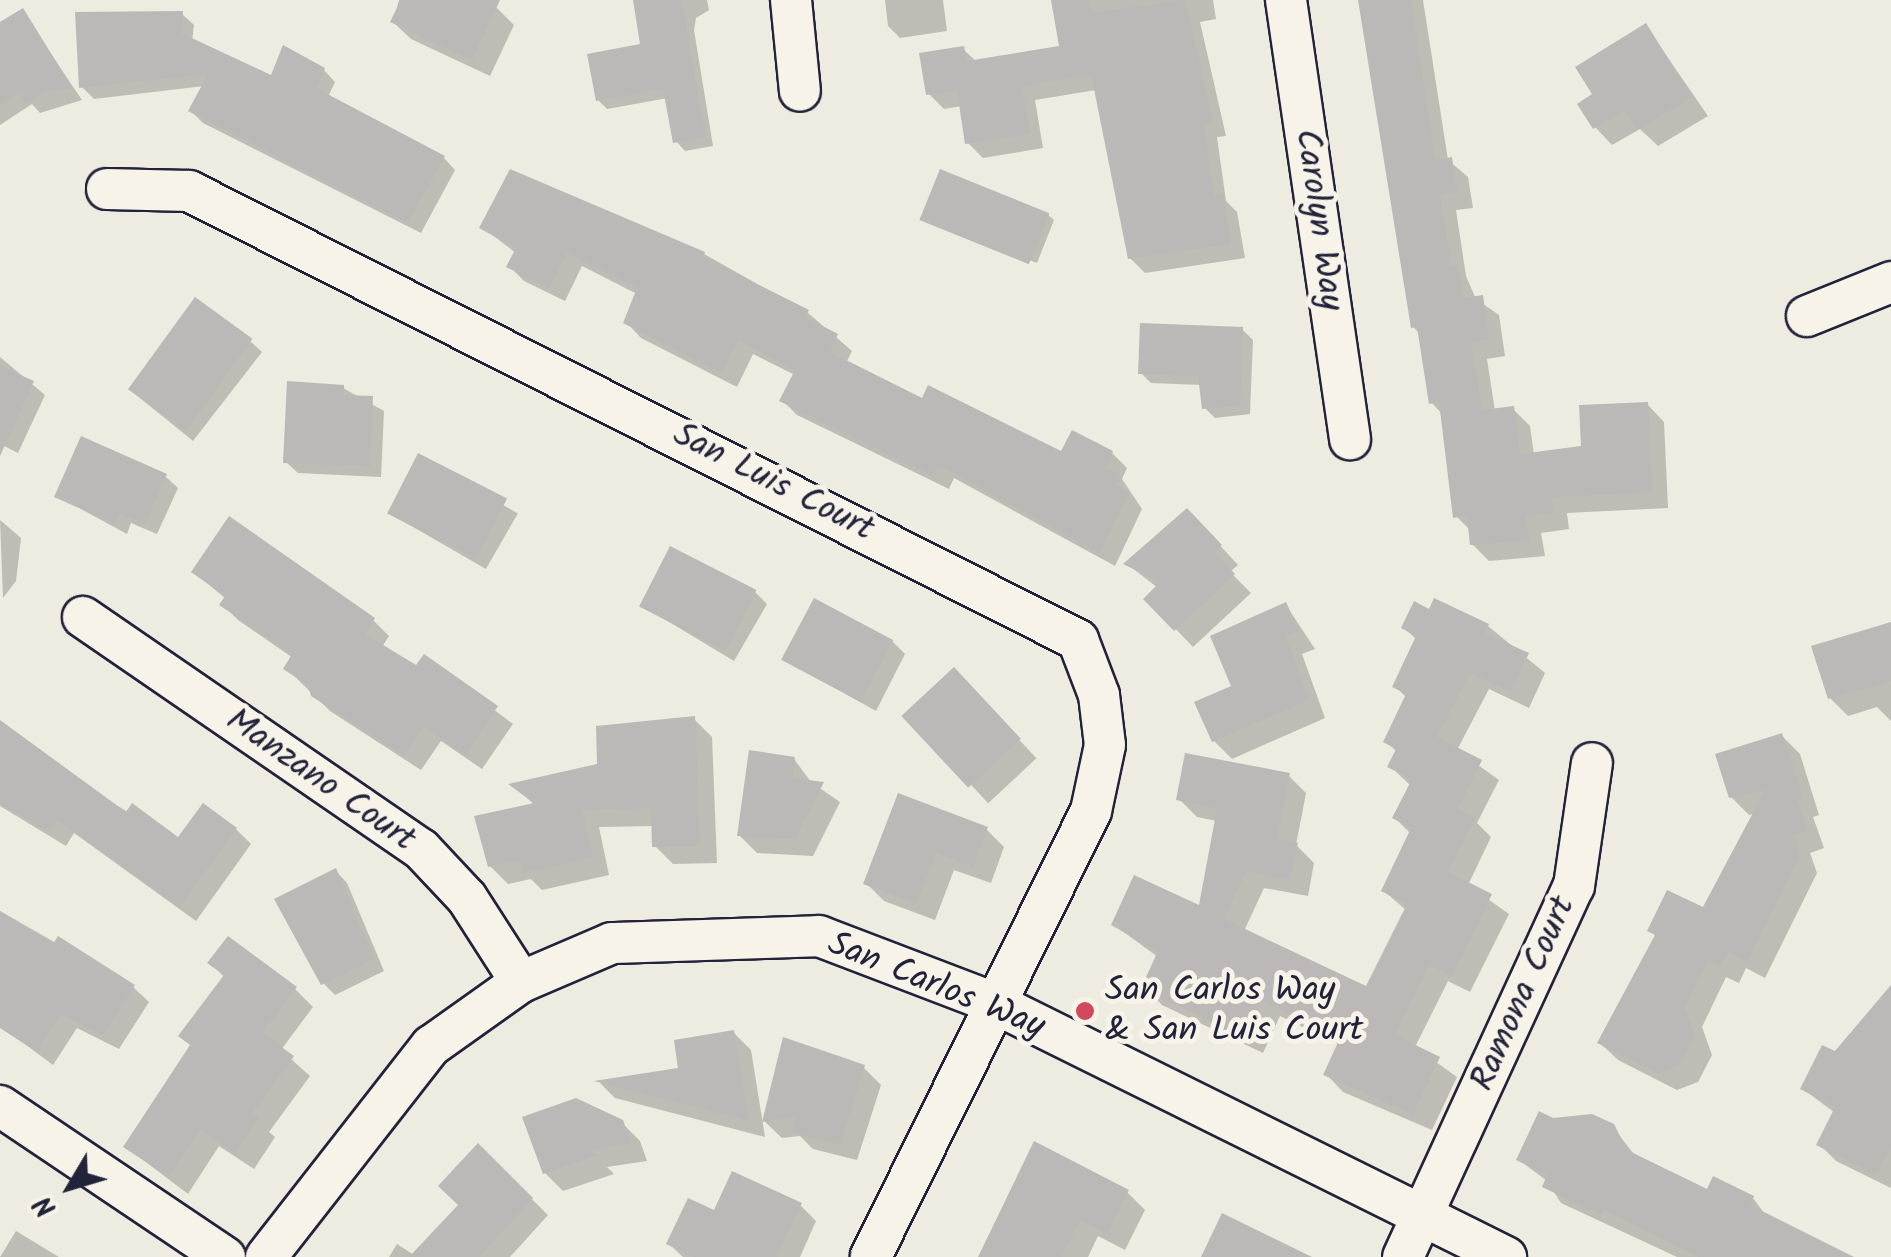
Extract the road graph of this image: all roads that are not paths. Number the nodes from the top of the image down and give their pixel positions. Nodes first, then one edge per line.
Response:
1 (791, 0) edge
2 (1286, 0) edge
3 (800, 91) dead end
4 (107, 190) dead end
5 (1891, 282) edge
6 (1807, 316) dead end
7 (1350, 439) dead end
8 (82, 617) dead end
9 (1592, 762) dead end
10 (521, 982) junction
11 (992, 1002) junction
12 (0, 1106) edge
13 (1424, 1216) junction
14 (224, 1257) edge
15 (266, 1257) edge
16 (872, 1257) edge
17 (1403, 1257) edge
18 (1506, 1257) edge

1 - 3 street
2 - 7 street, Carolyn Way
4 - 11 street, San Luis Court
5 - 6 street
8 - 10 street, Manzano Court
9 - 13 street, Ramona Court
10 - 11 street, San Carlos Way
10 - 15 street, San Carlos Way
11 - 13 street, San Carlos Way
11 - 16 street, San Luis Court
12 - 14 street
13 - 17 street, Ramona Court
13 - 18 street, San Carlos Way

